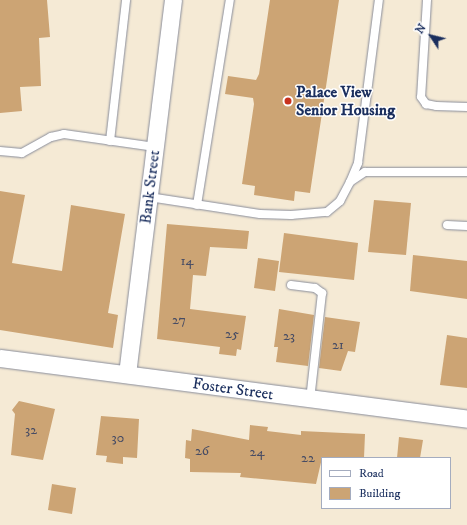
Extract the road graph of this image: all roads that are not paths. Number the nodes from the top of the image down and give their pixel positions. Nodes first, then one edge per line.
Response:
1 (126, 0) edge
2 (173, 0) edge
3 (230, 0) edge
4 (378, 0) edge
5 (427, 0) edge
6 (467, 108) edge
7 (110, 141) junction
8 (155, 147) junction
9 (0, 151) edge
10 (467, 172) edge
11 (350, 182) junction
12 (149, 196) junction
13 (197, 205) junction
14 (447, 225) dead end
15 (467, 226) edge
16 (291, 285) dead end
17 (0, 358) edge
18 (127, 374) junction
19 (310, 400) junction
20 (467, 419) edge

1 - 7 lane
2 - 8 street, Bank Street
3 - 13 lane
4 - 11 lane
5 - 6 lane
7 - 8 lane
7 - 9 lane
8 - 12 street, Bank Street
10 - 11 lane
11 - 13 lane
12 - 13 lane
12 - 18 street, Bank Street
14 - 15 lane
16 - 19 lane
17 - 18 street, Foster Street
18 - 19 street, Foster Street
19 - 20 street, Foster Street

